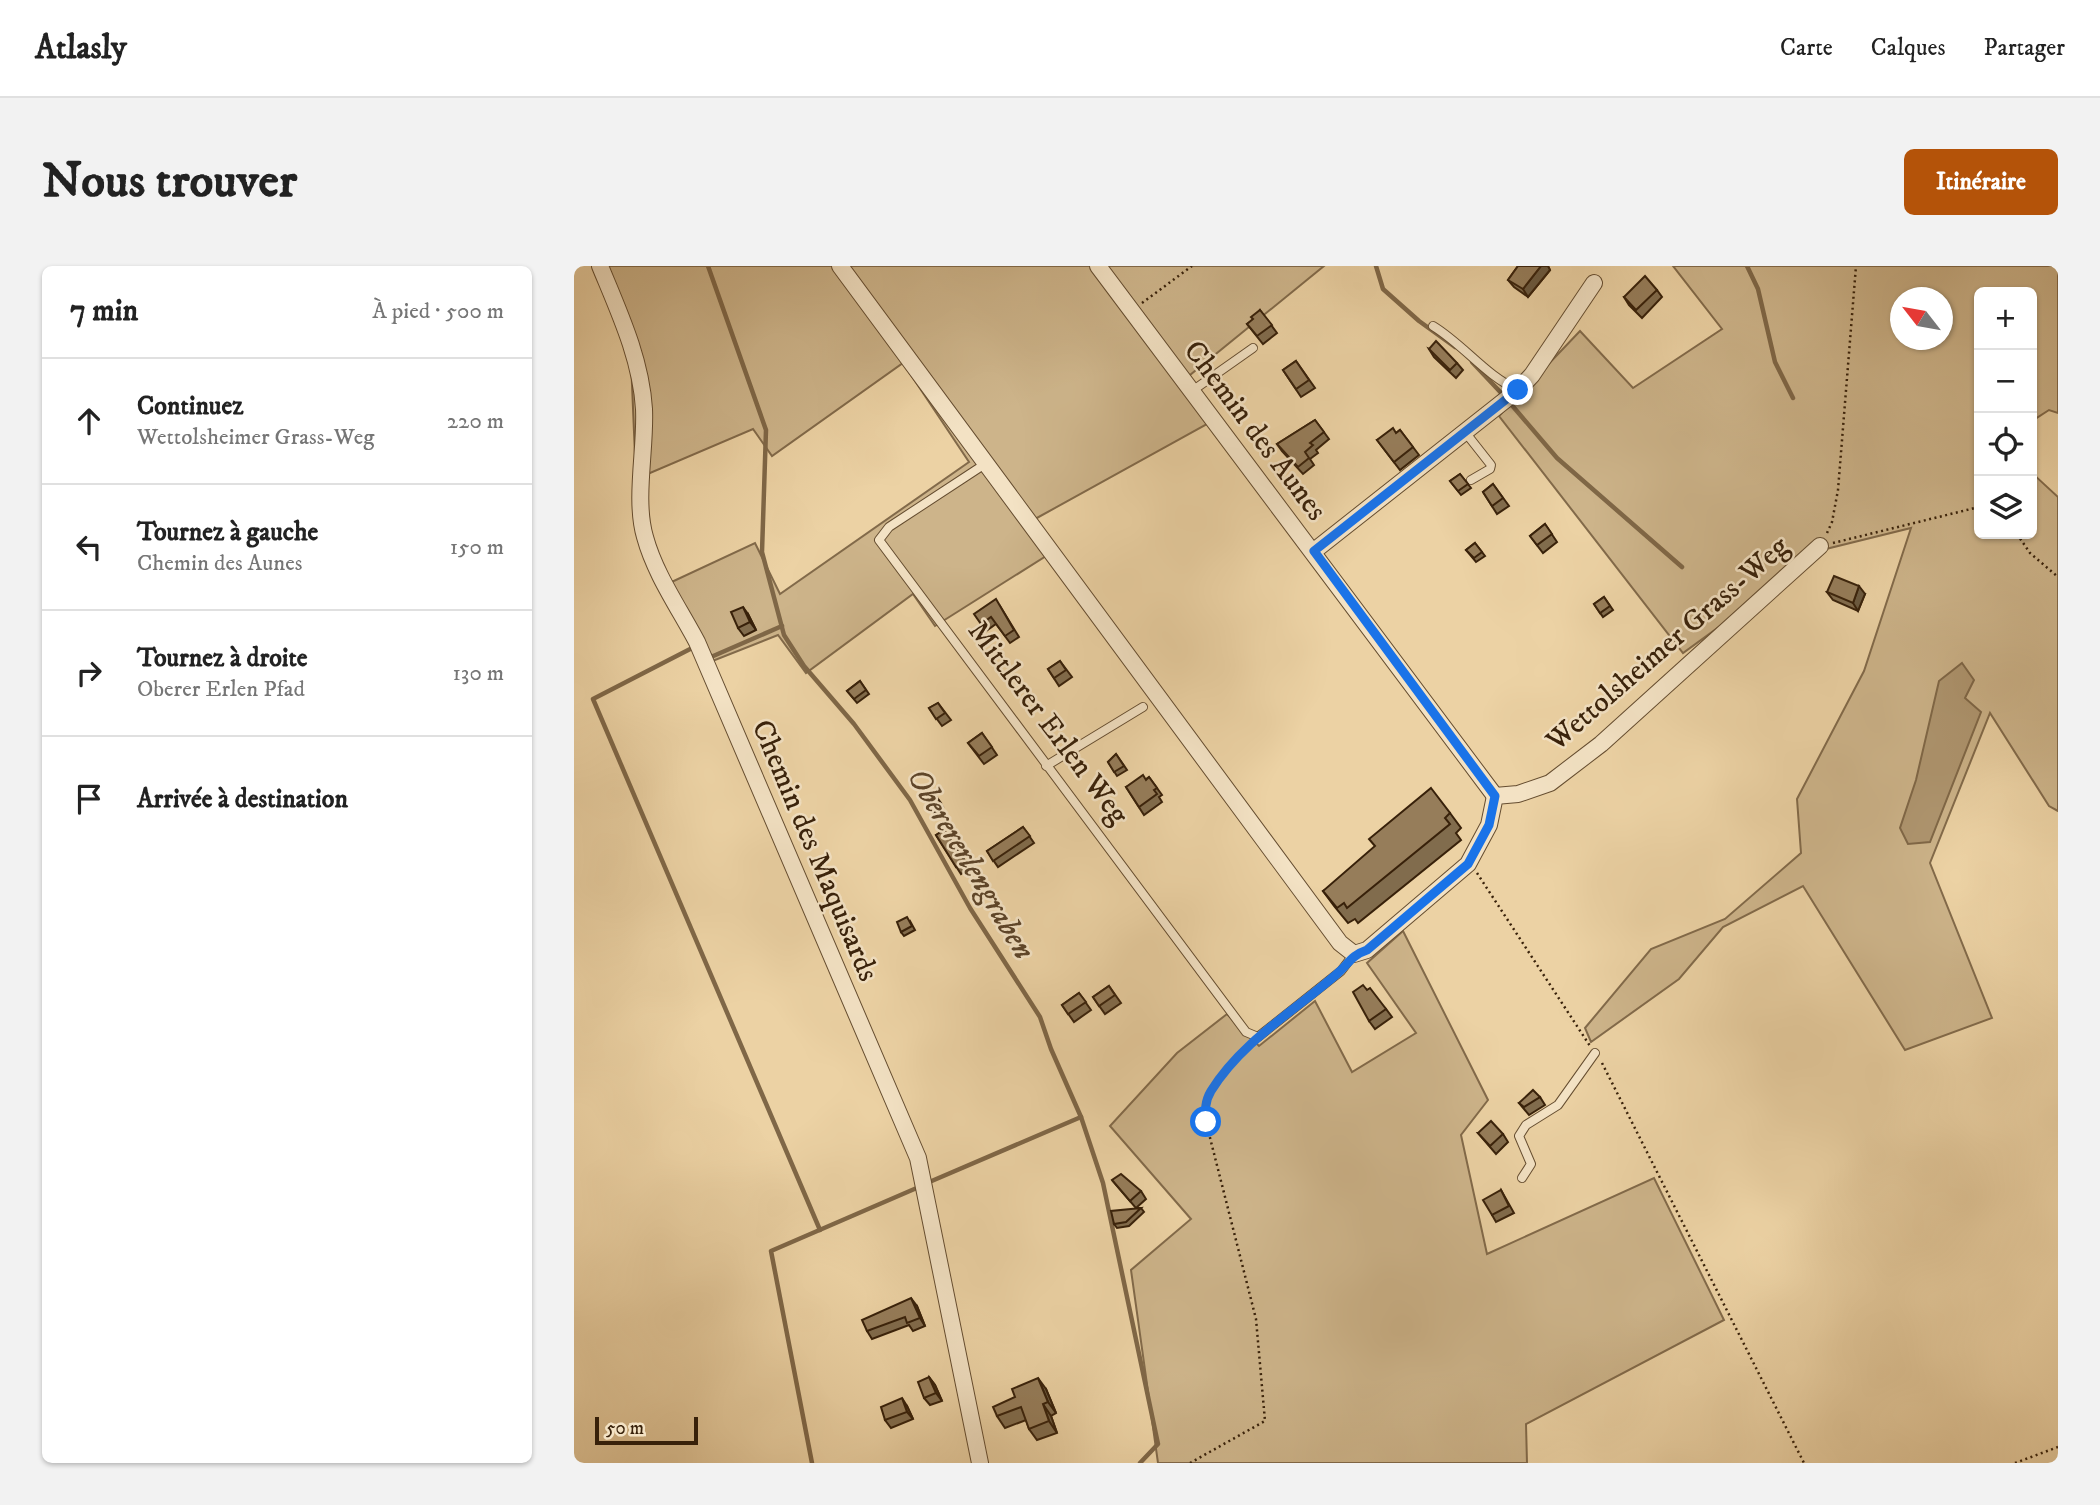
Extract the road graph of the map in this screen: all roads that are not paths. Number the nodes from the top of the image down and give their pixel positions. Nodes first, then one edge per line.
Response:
1 (600, 266) edge
2 (840, 266) edge
3 (1098, 266) edge
4 (1594, 283) dead end
5 (1433, 326) dead end
6 (1253, 348) dead end
7 (1518, 390) junction
8 (1192, 391) junction
9 (1465, 432) junction
10 (985, 464) junction
11 (1471, 480) dead end
12 (1820, 546) road end
13 (1314, 551) junction
14 (1143, 707) dead end
15 (1045, 766) junction
16 (1495, 796) junction
17 (1354, 954) junction
18 (1595, 1053) road end
19 (1522, 1178) dead end
20 (981, 1463) edge

1 - 20 street, Chemin des Maquisards
2 - 10 street
3 - 8 street, Chemin des Aunes
4 - 7 street
5 - 7 lane
6 - 8 lane
7 - 9 street
8 - 13 street, Chemin des Aunes
9 - 11 lane
9 - 13 street
10 - 15 lane, Mittlerer Erlen Weg
10 - 17 street
12 - 16 street, Wettolsheimer Grass-Weg
13 - 16 street, Chemin des Aunes
14 - 15 lane
15 - 17 lane, Mittlerer Erlen Weg
16 - 17 street
18 - 19 lane

